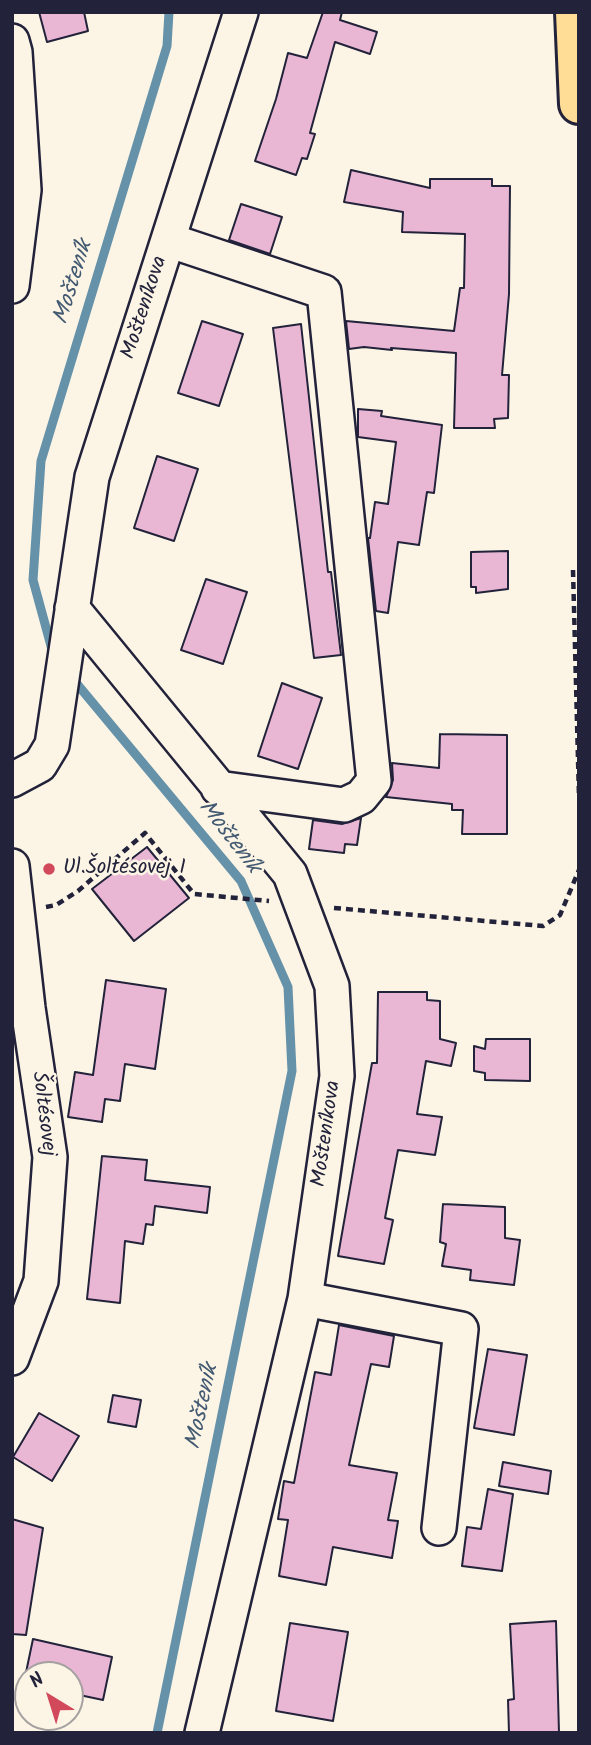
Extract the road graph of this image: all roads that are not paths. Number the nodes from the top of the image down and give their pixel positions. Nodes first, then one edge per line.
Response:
1 (241, 12) edge
2 (575, 12) edge
3 (12, 41) edge
4 (579, 104) edge
5 (168, 240) junction
6 (12, 285) edge
7 (72, 608) junction
8 (12, 780) edge
9 (218, 788) junction
10 (12, 866) edge
11 (20, 1012) edge
12 (305, 1298) junction
13 (12, 1358) edge
14 (439, 1528) dead end
15 (202, 1733) edge

1 - 5 street, Mošteníkova
2 - 4 main road
3 - 6 street
5 - 7 street, Mošteníkova
5 - 9 street
7 - 8 street, Mošteníkova
7 - 9 street, Mošteníkova
9 - 12 street, Mošteníkova
10 - 11 street, Šoltésovej
11 - 13 street, Šoltésovej
12 - 14 street
12 - 15 street, Mošteníkova

